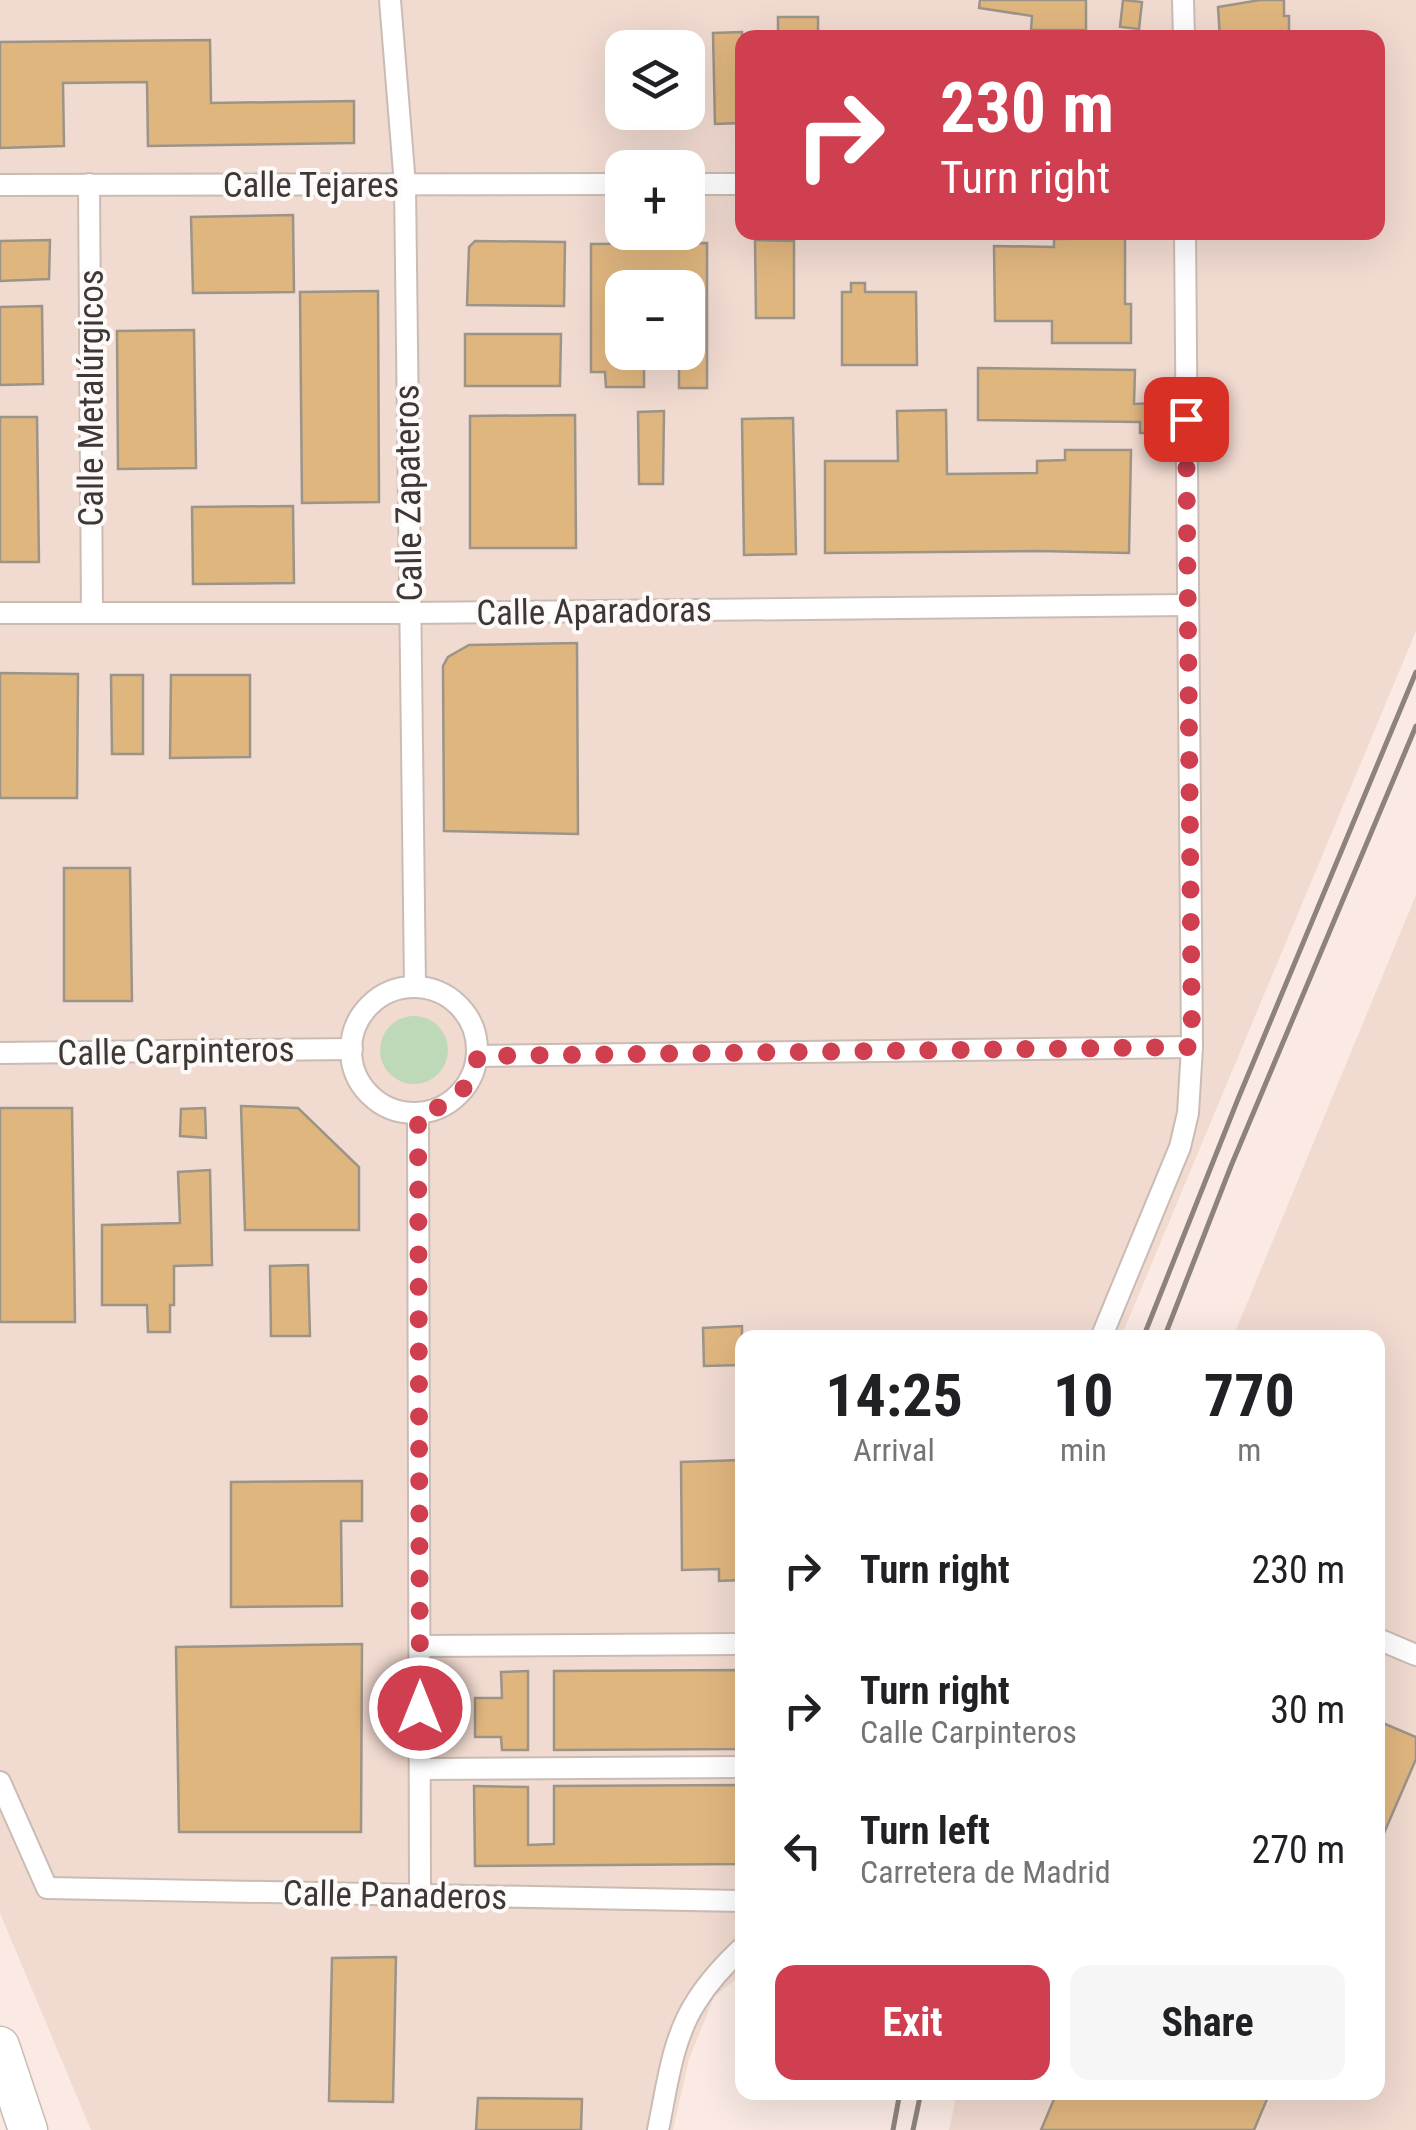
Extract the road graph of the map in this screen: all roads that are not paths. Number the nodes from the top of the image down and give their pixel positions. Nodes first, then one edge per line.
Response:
1 (390, 0) edge
2 (1184, 0) edge
3 (1184, 30) edge
4 (89, 184) junction
5 (605, 184) edge
6 (705, 184) edge
7 (735, 184) edge
8 (0, 185) edge
9 (405, 185) junction
10 (1185, 240) edge
11 (1188, 605) junction
12 (0, 612) edge
13 (92, 612) junction
14 (410, 614) junction
15 (415, 986) junction
16 (1192, 1047) junction
17 (352, 1049) junction
18 (0, 1053) edge
19 (478, 1056) junction
20 (418, 1113) junction
21 (1104, 1330) edge
22 (1385, 1642) edge
23 (735, 1644) edge
24 (420, 1646) junction
25 (1416, 1656) edge
26 (735, 1767) edge
27 (420, 1768) junction
28 (0, 1782) edge
29 (420, 1895) junction
30 (735, 1901) edge
31 (735, 1955) edge
32 (0, 2046) edge
33 (28, 2130) edge
34 (658, 2130) edge

1 - 9 street, Calle Zapateros
2 - 3 street
4 - 8 street, Calle Tejares
4 - 9 street, Calle Tejares
4 - 13 street, Calle Metalúrgicos
5 - 9 street, Calle Tejares
6 - 7 street
9 - 14 street, Calle Zapateros
10 - 11 street
11 - 14 street, Calle Aparadoras
11 - 16 street
12 - 13 street, Calle Aparadoras
13 - 14 street, Calle Aparadoras
14 - 15 street, Calle Zapateros
15 - 17 street
15 - 19 street
16 - 19 street
16 - 21 street
17 - 18 street, Calle Carpinteros
17 - 20 street
19 - 20 street
20 - 24 street
22 - 25 street
23 - 24 street
24 - 27 street
26 - 27 street
27 - 29 street
28 - 29 street, Calle Panaderos
29 - 30 street, Calle Panaderos
31 - 34 street
32 - 33 highway

